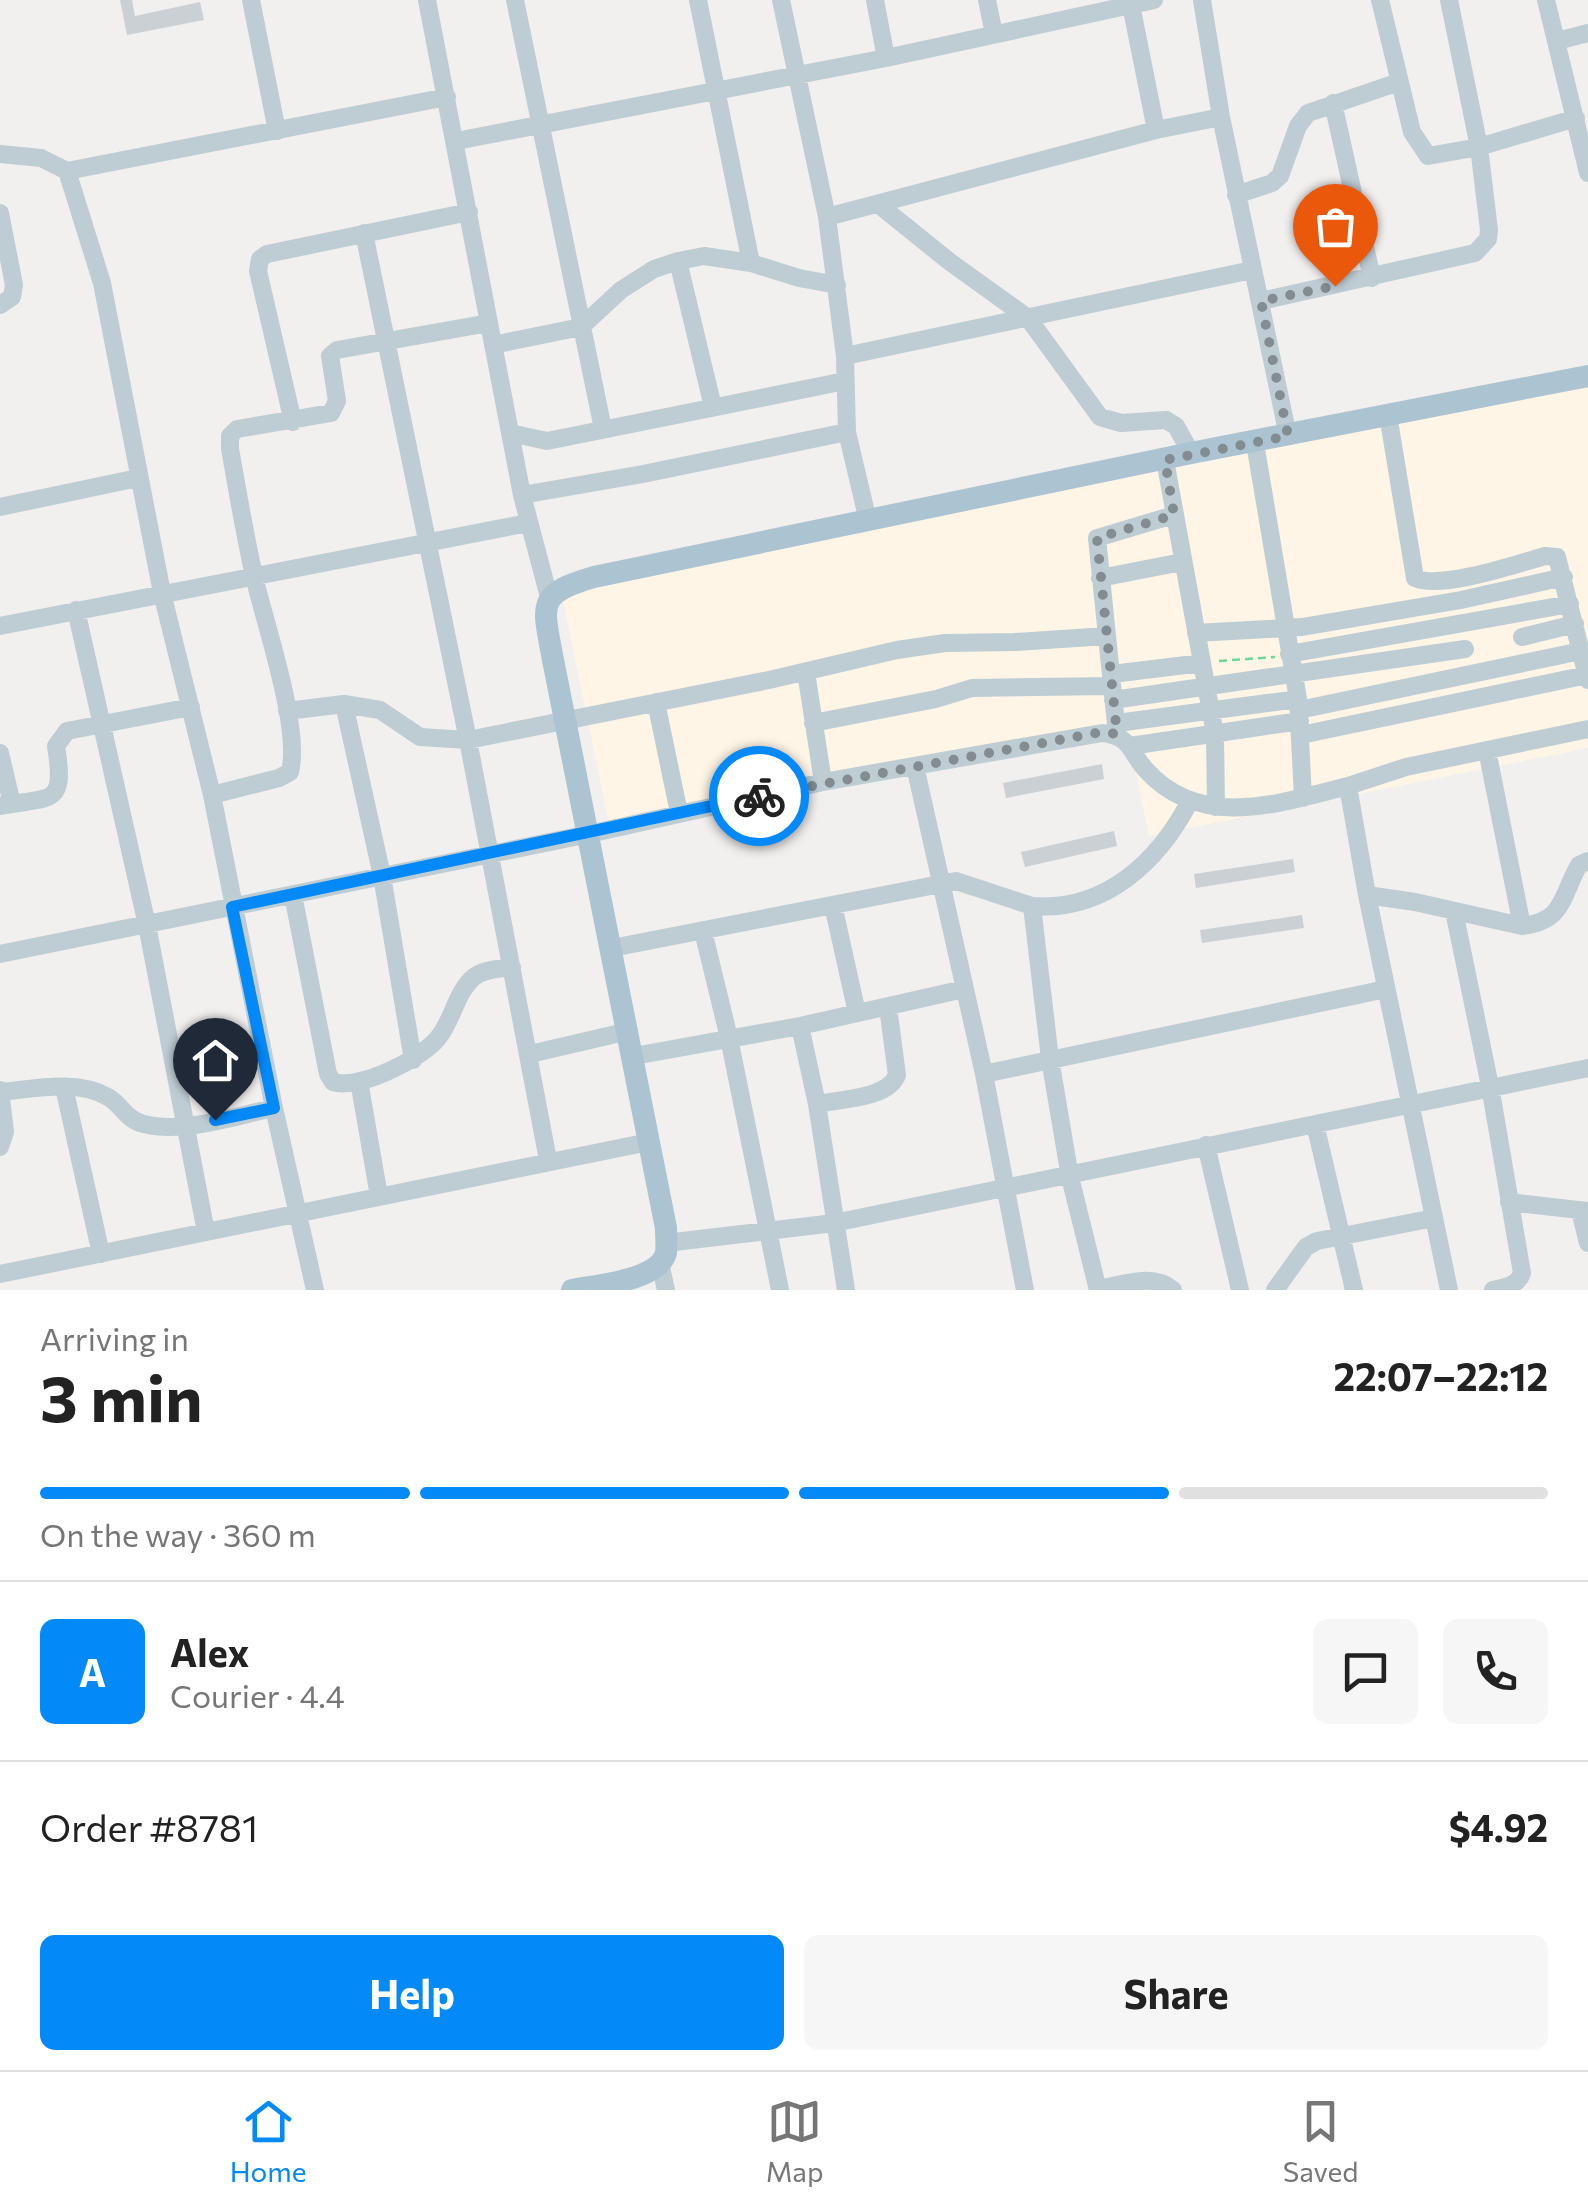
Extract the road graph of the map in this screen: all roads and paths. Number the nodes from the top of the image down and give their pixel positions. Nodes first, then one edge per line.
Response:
1 (251, 0) edge
2 (427, 0) edge
3 (515, 0) edge
4 (698, 0) edge
5 (781, 0) edge
6 (875, 0) edge
7 (987, 0) edge
8 (1154, 0) edge
9 (1202, 0) edge
10 (1380, 0) edge
11 (1449, 0) edge
12 (1546, 0) edge
13 (1130, 2) edge
14 (1588, 33) edge
15 (994, 34) junction
16 (1556, 41) junction
17 (886, 58) junction
18 (795, 75) junction
19 (1399, 82) junction
20 (715, 89) junction
21 (447, 98) junction
22 (1334, 104) junction
23 (1221, 117) junction
24 (1576, 118) junction
25 (540, 124) junction
26 (1156, 130) junction
27 (277, 131) junction
28 (456, 140) junction
29 (1585, 140) edge
30 (1479, 146) junction
31 (0, 154) edge
32 (67, 171) junction
33 (1588, 172) edge
34 (1236, 194) junction
35 (878, 204) junction
36 (469, 212) junction
37 (0, 213) edge
38 (828, 217) junction
39 (364, 233) junction
40 (678, 261) junction
41 (751, 263) junction
42 (1252, 270) junction
43 (1372, 278) junction
44 (837, 285) junction
45 (1261, 301) junction
46 (0, 306) edge
47 (1028, 318) junction
48 (489, 323) junction
49 (581, 327) junction
50 (386, 339) junction
51 (493, 345) junction
52 (845, 356) junction
53 (1588, 376) edge
54 (845, 382) junction
55 (713, 407) junction
56 (1388, 415) junction
57 (294, 422) junction
58 (603, 429) junction
59 (847, 432) junction
60 (510, 433) junction
61 (1288, 436) junction
62 (1255, 443) junction
63 (1192, 453) junction
64 (1165, 460) junction
65 (138, 478) junction
66 (522, 495) junction
67 (0, 507) edge
68 (1174, 515) junction
69 (868, 521) junction
70 (528, 523) junction
71 (427, 541) junction
72 (1182, 562) junction
73 (254, 574) junction
74 (1564, 577) junction
75 (1100, 578) junction
76 (1456, 578) junction
77 (162, 593) junction
78 (549, 597) junction
79 (1461, 600) junction
80 (1570, 604) junction
81 (76, 610) junction
82 (1517, 615) junction
83 (1576, 624) junction
84 (1463, 625) junction
85 (0, 626) edge
86 (1286, 626) junction
87 (1196, 633) junction
88 (1107, 636) junction
89 (1522, 637) junction
90 (1466, 649) junction
91 (1581, 651) junction
92 (1289, 654) junction
93 (1526, 662) junction
94 (1202, 663) junction
95 (806, 672) junction
96 (1293, 674) junction
97 (1471, 674) junction
98 (1588, 678) edge
99 (1112, 687) junction
100 (1206, 688) junction
101 (656, 702) junction
102 (344, 704) junction
103 (191, 707) junction
104 (286, 710) junction
105 (1210, 710) junction
106 (1300, 716) junction
107 (566, 722) junction
108 (813, 723) junction
109 (102, 724) junction
110 (1588, 729) edge
111 (1216, 734) junction
112 (1121, 735) junction
113 (468, 740) junction
114 (1487, 750) junction
115 (0, 753) edge
116 (915, 766) junction
117 (824, 782) junction
118 (1348, 786) junction
119 (212, 795) junction
120 (1303, 798) junction
121 (1190, 801) junction
122 (6, 805) edge
123 (1216, 806) junction
124 (679, 814) junction
125 (589, 834) junction
126 (490, 854) junction
127 (1588, 861) edge
128 (382, 876) junction
129 (941, 882) junction
130 (293, 895) junction
131 (1367, 895) junction
132 (833, 905) junction
133 (1032, 906) junction
134 (232, 907) junction
135 (1454, 911) junction
136 (147, 925) junction
137 (1522, 926) junction
138 (703, 931) junction
139 (612, 948) junction
140 (0, 954) edge
141 (512, 967) junction
142 (964, 989) junction
143 (1386, 989) junction
144 (888, 1007) junction
145 (857, 1013) junction
146 (800, 1026) junction
147 (629, 1031) junction
148 (729, 1038) junction
149 (530, 1054) junction
150 (634, 1056) junction
151 (1050, 1059) junction
152 (413, 1060) junction
153 (1588, 1068) edge
154 (984, 1074) junction
155 (359, 1082) junction
156 (1490, 1086) junction
157 (64, 1087) junction
158 (0, 1092) edge
159 (1409, 1103) junction
160 (817, 1104) junction
161 (274, 1108) junction
162 (1316, 1124) junction
163 (186, 1125) junction
164 (649, 1142) junction
165 (1206, 1146) junction
166 (0, 1147) edge
167 (548, 1160) junction
168 (1070, 1177) junction
169 (1004, 1188) junction
170 (379, 1196) junction
171 (1509, 1202) junction
172 (1584, 1211) edge
173 (298, 1214) junction
174 (1434, 1218) junction
175 (834, 1224) junction
176 (206, 1232) junction
177 (770, 1233) junction
178 (1342, 1238) junction
179 (1588, 1243) edge
180 (663, 1253) junction
181 (101, 1254) junction
182 (0, 1274) edge
183 (315, 1290) edge
184 (572, 1290) edge
185 (666, 1290) edge
186 (780, 1290) edge
187 (846, 1290) edge
188 (1025, 1290) edge
189 (1098, 1290) edge
190 (1173, 1290) edge
191 (1240, 1290) edge
192 (1274, 1290) edge
193 (1354, 1290) edge
194 (1449, 1290) edge
195 (1493, 1290) edge

1 - 27 street
2 - 21 street
3 - 25 street
4 - 20 street
5 - 18 street
6 - 17 street
7 - 15 street
8 - 13 street
9 - 23 street
10 - 19 street
11 - 30 street
12 - 16 street
13 - 15 street
13 - 26 street
14 - 16 street
15 - 17 street
16 - 24 street
17 - 18 street
18 - 20 street
18 - 38 street
19 - 22 street
19 - 30 street
20 - 25 street
20 - 41 street
21 - 27 street
21 - 28 street
22 - 34 street
22 - 43 street
23 - 26 street
23 - 34 street
24 - 29 street
24 - 30 street
25 - 28 street
25 - 49 street
26 - 35 street
27 - 32 street
28 - 36 street
29 - 33 street
30 - 43 street
31 - 32 street
32 - 65 street
34 - 42 street
35 - 38 street
35 - 47 street
36 - 39 street
36 - 48 street
37 - 46 street
38 - 44 street
39 - 50 street
39 - 57 street
40 - 41 street
40 - 49 street
40 - 55 street
41 - 44 street
42 - 45 street
42 - 47 street
43 - 45 street
44 - 52 street
45 - 61 street
47 - 52 street
47 - 63 street
48 - 50 street
48 - 51 street
49 - 51 street
49 - 58 street
50 - 57 street
50 - 71 street
51 - 60 street
52 - 54 street
53 - 56 main road
54 - 55 street
54 - 59 street
55 - 58 street
56 - 61 main road
56 - 76 street
57 - 73 street
58 - 60 street
59 - 66 street
59 - 69 street
60 - 66 street
61 - 62 main road
62 - 63 main road
62 - 86 street
63 - 64 main road
64 - 68 street
64 - 69 main road
65 - 67 street
65 - 77 street
66 - 70 street
68 - 72 street
68 - 75 street
69 - 78 main road
70 - 71 street
70 - 78 street
71 - 73 street
71 - 113 street
72 - 75 street
72 - 87 street
73 - 77 street
73 - 104 street
74 - 76 street
74 - 79 street
74 - 80 street
75 - 88 street
76 - 79 street
77 - 81 street
77 - 103 street
78 - 107 main road
79 - 84 street
79 - 86 street
80 - 82 street
80 - 83 street
81 - 85 street
81 - 109 street
82 - 84 street
82 - 89 street
83 - 89 street
83 - 91 street
84 - 90 street
84 - 92 street
86 - 87 street
86 - 92 street
87 - 94 street
88 - 95 street
88 - 99 street
89 - 93 street
90 - 96 street
90 - 97 street
91 - 93 street
91 - 98 street
92 - 94 path
92 - 96 street
93 - 97 street
94 - 99 street
94 - 100 street
95 - 101 street
95 - 108 street
96 - 100 street
96 - 106 street
97 - 106 street
98 - 106 street
99 - 100 street
99 - 108 street
99 - 112 street
100 - 105 street
101 - 107 street
101 - 124 street
102 - 104 street
102 - 113 street
102 - 128 street
103 - 109 street
103 - 119 street
104 - 119 street
105 - 106 street
105 - 111 street
105 - 112 street
106 - 111 street
106 - 120 street
107 - 113 street
107 - 125 main road
108 - 117 street
109 - 122 street
109 - 136 street
110 - 114 street
111 - 112 street
111 - 123 street
112 - 116 street
112 - 121 street
113 - 126 street
114 - 118 street
114 - 137 street
115 - 122 street
116 - 117 street
116 - 129 street
117 - 124 street
118 - 120 street
118 - 131 street
119 - 134 street
120 - 123 street
121 - 123 street
121 - 133 street
124 - 125 street
125 - 126 street
125 - 139 main road
126 - 128 street
126 - 141 street
127 - 137 street
128 - 130 street
128 - 152 street
129 - 132 street
129 - 133 street
129 - 142 street
130 - 134 street
130 - 155 street
131 - 135 street
131 - 143 street
132 - 138 street
132 - 145 street
133 - 151 street
134 - 136 street
134 - 161 street
135 - 137 street
135 - 156 street
136 - 140 street
136 - 163 street
138 - 139 street
138 - 148 street
139 - 147 main road
141 - 149 street
141 - 152 street
142 - 144 street
142 - 154 street
143 - 151 street
143 - 159 street
144 - 145 street
144 - 160 street
145 - 146 street
146 - 148 street
146 - 160 street
147 - 149 street
147 - 150 main road
148 - 150 street
148 - 177 street
149 - 167 street
150 - 164 main road
151 - 154 street
151 - 168 street
152 - 155 street
153 - 156 street
154 - 169 street
155 - 170 street
156 - 159 street
156 - 171 street
157 - 158 street
157 - 163 street
157 - 181 street
158 - 166 street
159 - 162 street
159 - 174 street
160 - 175 street
161 - 163 street
161 - 173 street
162 - 165 street
162 - 178 street
163 - 176 street
164 - 167 street
164 - 180 main road
165 - 168 street
165 - 191 street
167 - 170 street
168 - 169 street
168 - 189 street
169 - 175 street
169 - 188 street
170 - 173 street
171 - 172 street
171 - 195 street
172 - 179 street
173 - 176 street
173 - 183 street
174 - 178 street
174 - 194 street
175 - 177 street
175 - 187 street
176 - 181 street
177 - 180 street
177 - 186 street
178 - 192 street
178 - 193 street
180 - 184 main road
180 - 185 street
181 - 182 street
189 - 190 street

